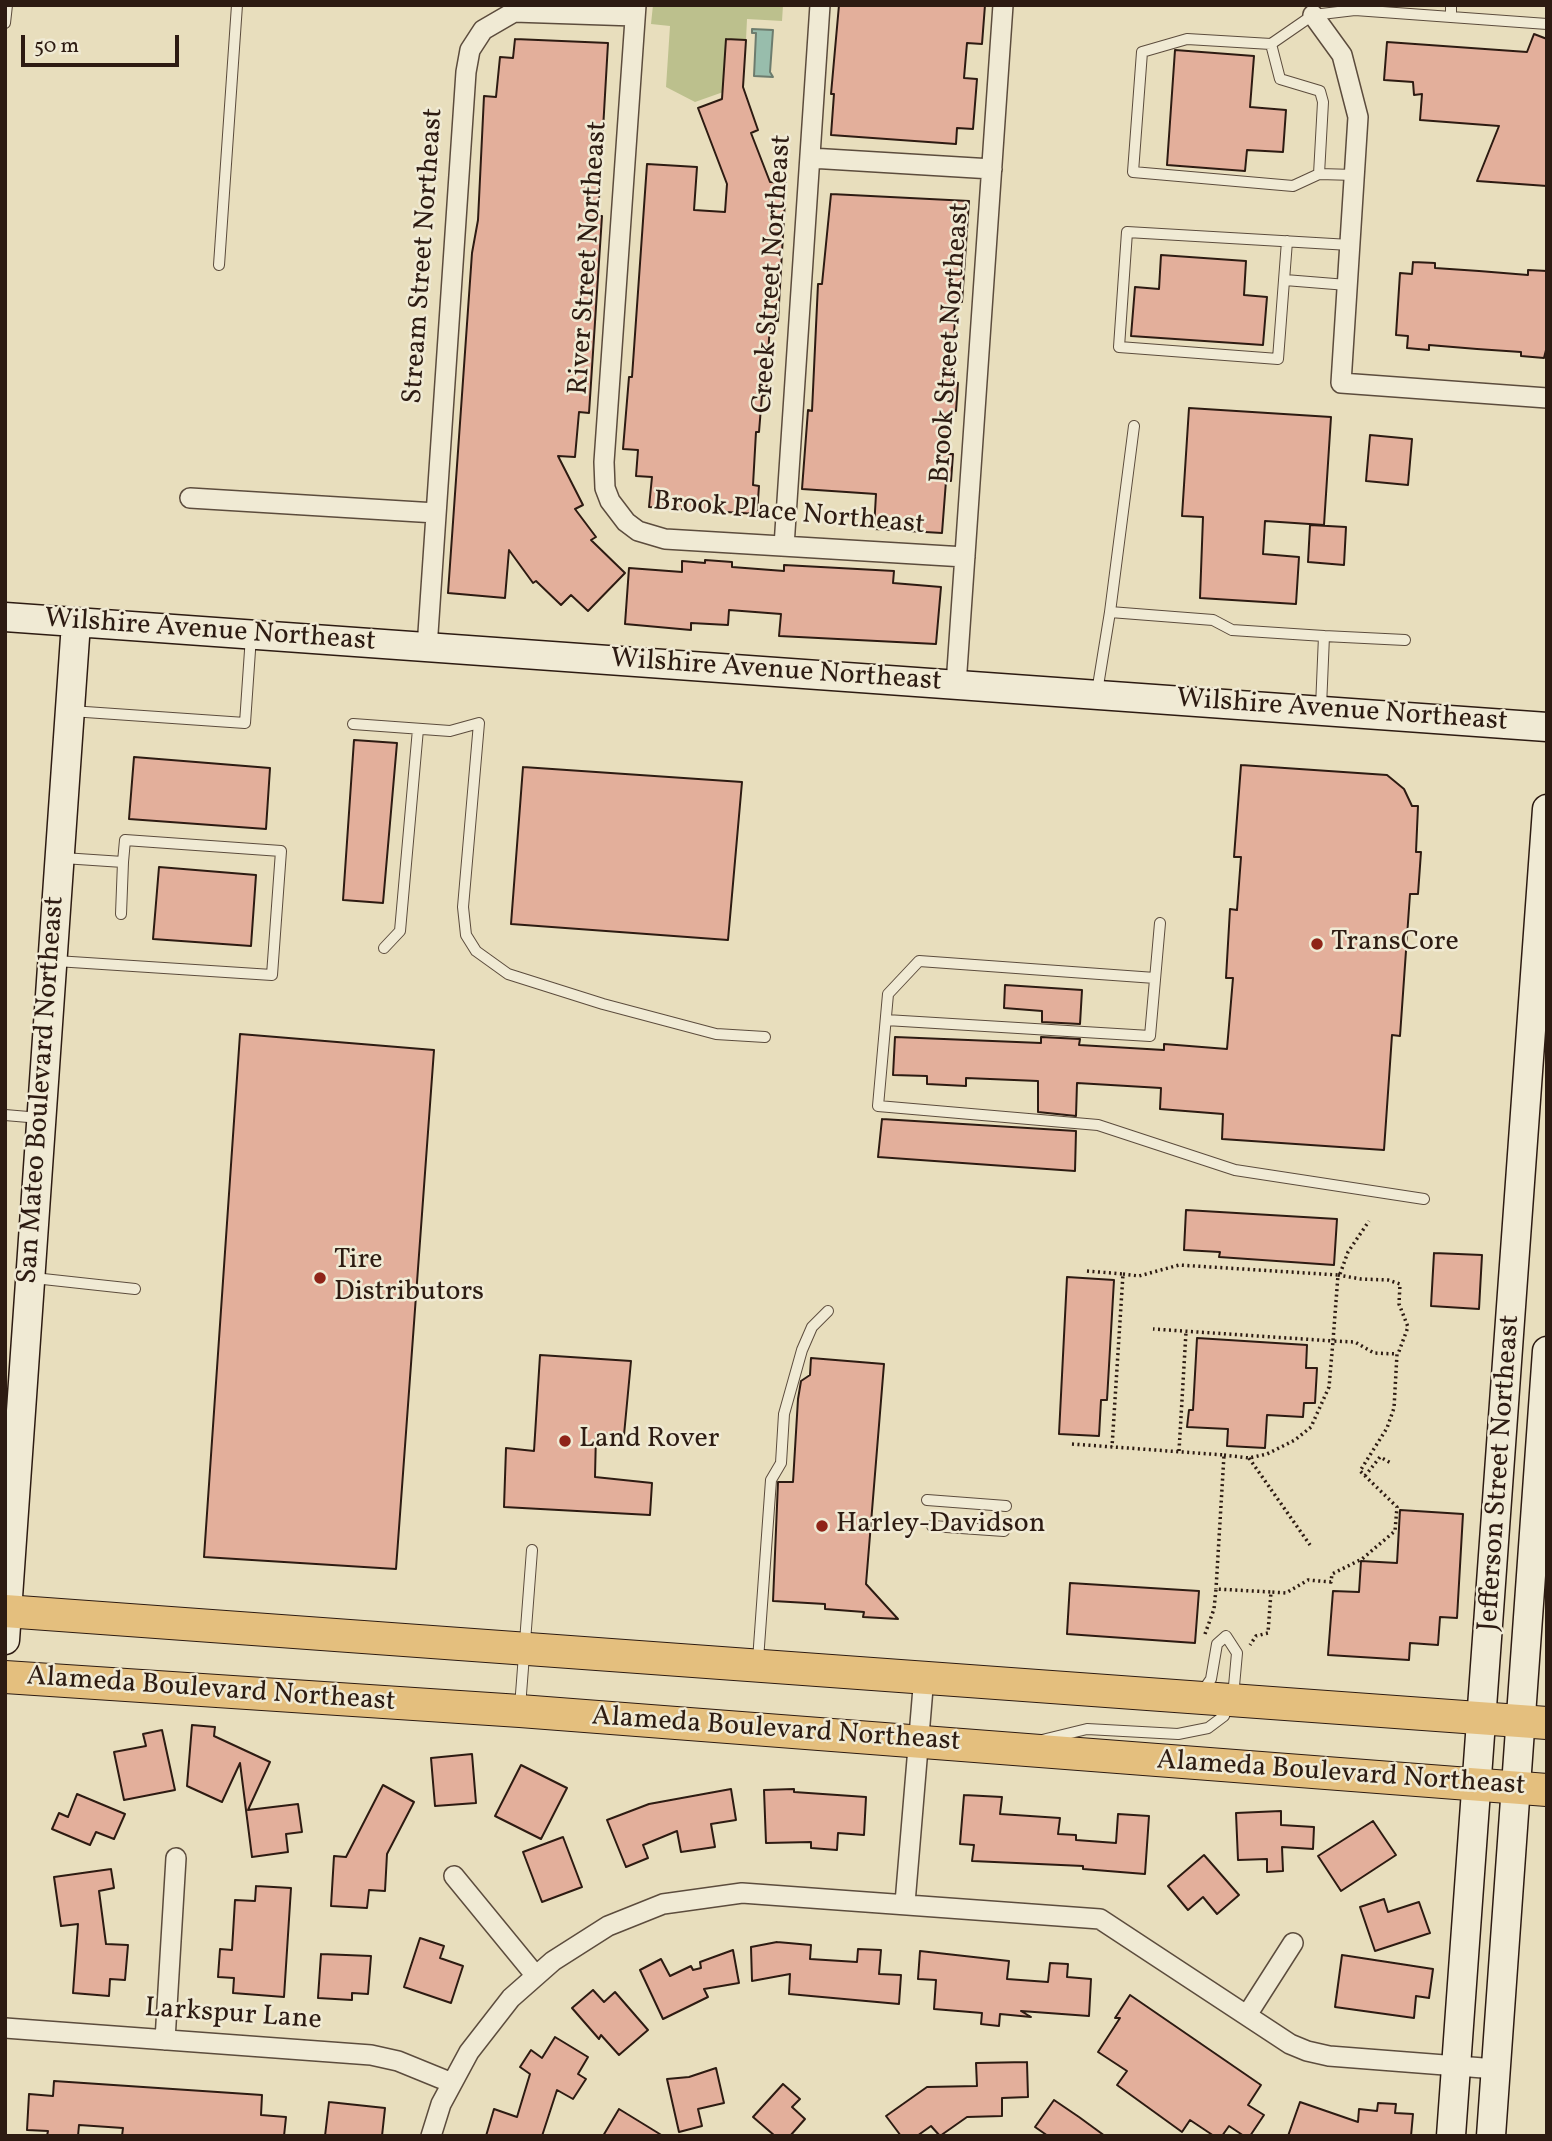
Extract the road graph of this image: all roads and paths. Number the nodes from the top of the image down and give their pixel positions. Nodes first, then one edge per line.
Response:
1 (6, 5) edge
2 (237, 5) edge
3 (820, 5) edge
4 (1003, 5) edge
5 (1451, 5) edge
6 (1311, 8) edge
7 (635, 11) edge
8 (1451, 17) junction
9 (5, 23) edge
10 (1547, 24) edge
11 (1271, 44) junction
12 (810, 158) junction
13 (992, 169) junction
14 (1319, 174) junction
15 (1355, 175) junction
16 (1287, 241) junction
17 (1350, 245) junction
18 (219, 265) dead end
19 (1284, 280) junction
20 (1347, 285) junction
21 (1547, 398) edge
22 (1134, 426) dead end
23 (190, 498) dead end
24 (617, 512) joint
25 (436, 513) junction
26 (784, 546) junction
27 (965, 557) junction
28 (1110, 612) junction
29 (5, 617) edge
30 (76, 623) junction
31 (251, 635) junction
32 (1324, 636) junction
33 (1405, 640) dead end
34 (426, 648) junction
35 (956, 685) junction
36 (1097, 695) junction
37 (70, 710) junction
38 (1321, 711) junction
39 (353, 724) dead end
40 (1547, 727) edge
41 (418, 729) junction
42 (1547, 809) edge
43 (60, 858) junction
44 (123, 862) junction
45 (121, 914) dead end
46 (1160, 923) dead end
47 (384, 948) dead end
48 (52, 961) junction
49 (1155, 978) junction
50 (886, 1020) junction
51 (765, 1037) dead end
52 (5, 1115) edge
53 (41, 1118) junction
54 (1424, 1199) dead end
55 (1369, 1221) dead end
56 (1087, 1271) dead end
57 (1123, 1274) junction
58 (1339, 1274) junction
59 (30, 1277) junction
60 (135, 1289) dead end
61 (828, 1311) dead end
62 (1153, 1329) dead end
63 (1186, 1332) junction
64 (1333, 1341) junction
65 (1547, 1351) edge
66 (1397, 1354) junction
67 (15, 1360) edge
68 (1072, 1444) dead end
69 (1112, 1447) junction
70 (1179, 1451) junction
71 (12, 1455) edge
72 (1224, 1455) junction
73 (1249, 1458) junction
74 (1391, 1463) dead end
75 (1365, 1476) junction
76 (928, 1500) dead end
77 (1006, 1506) dead end
78 (932, 1526) dead end
79 (1004, 1531) dead end
80 (1310, 1545) dead end
81 (532, 1550) dead end
82 (1216, 1589) junction
83 (1271, 1592) junction
84 (6, 1621) edge
85 (1205, 1640) dead end
86 (525, 1650) junction
87 (1249, 1654) dead end
88 (758, 1664) junction
89 (924, 1676) junction
90 (5, 1677) edge
91 (1196, 1696) junction
92 (1231, 1699) junction
93 (520, 1712) junction
94 (1483, 1720) junction
95 (1535, 1723) edge
96 (917, 1741) junction
97 (1016, 1751) junction
98 (1479, 1785) junction
99 (1516, 1787) junction
100 (1547, 1790) edge
101 (176, 1858) dead end
102 (454, 1876) dead end
103 (905, 1903) junction
104 (1293, 1943) dead end
105 (536, 1976) junction
106 (1247, 2015) junction
107 (5, 2028) edge
108 (165, 2040) junction
109 (1456, 2067) junction
110 (1496, 2069) junction
111 (452, 2083) junction
112 (431, 2136) edge
113 (1451, 2136) edge
114 (1491, 2136) edge

1 - 9 lane
2 - 18 lane
3 - 12 street, Creek Street Northeast
4 - 13 street, Brook Street Northeast
5 - 8 lane
6 - 8 lane
6 - 11 lane
6 - 15 street
7 - 24 street, River Street Northeast
7 - 25 street, Stream Street Northeast
8 - 10 lane
11 - 14 lane
11 - 14 lane
12 - 13 street
12 - 26 street, Creek Street Northeast
13 - 27 street, Brook Street Northeast
14 - 15 lane
15 - 17 street
16 - 17 lane
16 - 19 lane
16 - 19 lane
17 - 20 street
19 - 20 lane
20 - 21 street
22 - 28 lane
23 - 25 street
24 - 26 street, Brook Place Northeast
25 - 34 street, Stream Street Northeast
26 - 27 street, Brook Place Northeast
27 - 35 street, Brook Street Northeast
28 - 32 lane
28 - 36 lane
29 - 30 street, Wilshire Avenue Northeast
30 - 31 street, Wilshire Avenue Northeast
30 - 37 street, San Mateo Boulevard Northeast
31 - 34 street, Wilshire Avenue Northeast
31 - 37 lane
32 - 33 lane
32 - 38 lane
34 - 35 street, Wilshire Avenue Northeast
35 - 36 street, Wilshire Avenue Northeast
36 - 38 street, Wilshire Avenue Northeast
37 - 43 street, San Mateo Boulevard Northeast
38 - 40 street, Wilshire Avenue Northeast
39 - 41 lane
41 - 47 lane
41 - 51 lane
42 - 94 street, Jefferson Street Northeast
43 - 44 lane
43 - 48 street, San Mateo Boulevard Northeast
44 - 45 lane
44 - 48 lane
46 - 49 lane
48 - 53 street, San Mateo Boulevard Northeast
49 - 50 lane
49 - 50 lane
50 - 54 lane
52 - 53 lane
53 - 59 street, San Mateo Boulevard Northeast
55 - 58 path
56 - 57 path
57 - 58 path
57 - 69 path
58 - 64 path
58 - 66 path
59 - 60 lane
59 - 67 street, San Mateo Boulevard Northeast
61 - 88 lane
62 - 63 path
63 - 64 path
63 - 70 path
64 - 66 path
64 - 73 path
65 - 95 street, Jefferson Street Northeast
66 - 75 path
67 - 71 street, San Mateo Boulevard Northeast
68 - 69 path
69 - 70 path
70 - 72 path
71 - 84 street, San Mateo Boulevard Northeast
72 - 73 path
72 - 82 path
73 - 80 path
74 - 75 path
75 - 83 path
76 - 77 lane
78 - 79 lane
81 - 86 lane
82 - 83 path
82 - 85 path
83 - 87 path
84 - 86 main road
86 - 88 main road
86 - 93 lane
88 - 89 main road
89 - 91 main road
89 - 96 street
90 - 93 main road, Alameda Boulevard Northeast
91 - 92 main road
91 - 92 lane
92 - 94 main road
92 - 97 lane
93 - 96 main road, Alameda Boulevard Northeast
94 - 95 main road
94 - 98 street, Jefferson Street Northeast
95 - 99 street, Jefferson Street Northeast
96 - 97 main road, Alameda Boulevard Northeast
96 - 103 street
97 - 98 main road, Alameda Boulevard Northeast
98 - 99 main road, Alameda Boulevard Northeast
98 - 109 street, Jefferson Street Northeast
99 - 100 main road, Alameda Boulevard Northeast
99 - 110 street, Jefferson Street Northeast
101 - 108 street
102 - 105 street
103 - 105 street
103 - 106 street
104 - 106 street
105 - 111 street
106 - 109 street
107 - 108 street, Larkspur Lane
108 - 111 street, Larkspur Lane
109 - 110 street
109 - 113 street, Jefferson Street Northeast
110 - 114 street, Jefferson Street Northeast
111 - 112 street

